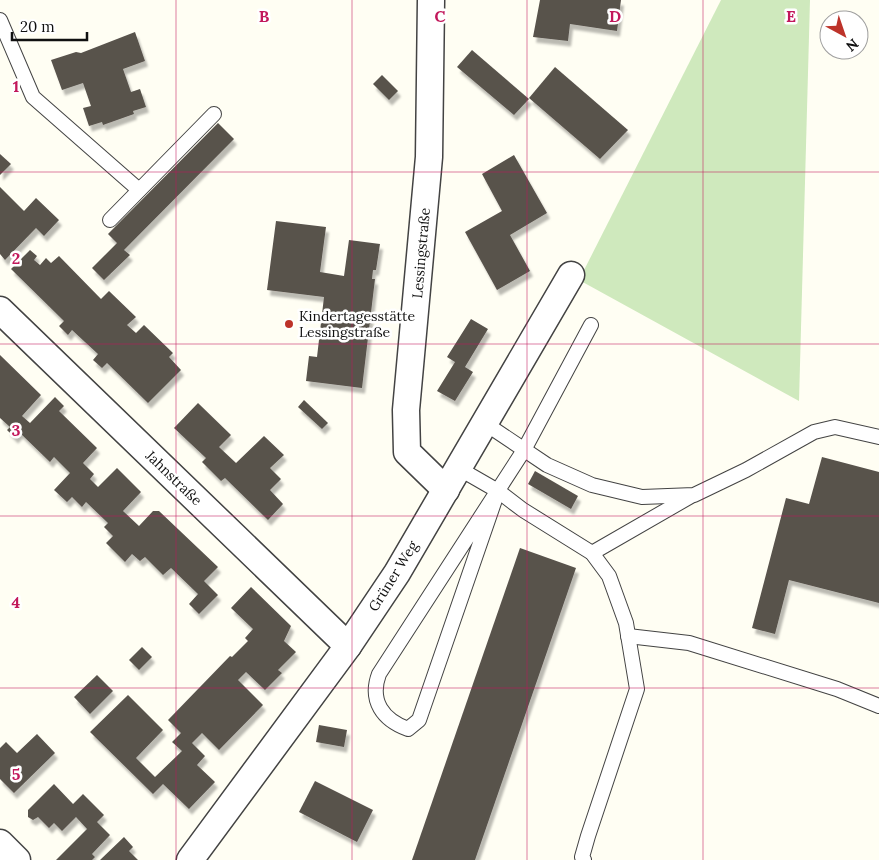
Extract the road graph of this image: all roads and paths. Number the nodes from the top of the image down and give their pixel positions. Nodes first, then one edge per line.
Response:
1 (431, 0) edge
2 (0, 20) edge
3 (214, 114) dead end
4 (139, 190) junction
5 (110, 220) dead end
6 (571, 275) dead end
7 (0, 310) edge
8 (591, 325) dead end
9 (483, 422) junction
10 (879, 437) edge
11 (524, 450) junction
12 (452, 479) junction
13 (498, 491) junction
14 (694, 495) junction
15 (592, 553) junction
16 (628, 636) junction
17 (348, 646) junction
18 (879, 706) edge
19 (0, 843) edge
20 (582, 859) edge
21 (17, 860) edge
22 (190, 860) edge

1 - 12 street, Lessingstraße
2 - 4 lane
3 - 4 lane
4 - 5 lane
6 - 9 street, Grüner Weg
7 - 17 street, Jahnstraße
8 - 11 lane
9 - 11 lane
9 - 12 street, Grüner Weg
10 - 14 lane
11 - 13 lane
11 - 14 lane
12 - 13 lane
12 - 17 street, Grüner Weg
13 - 13 lane
13 - 15 lane
14 - 15 lane
15 - 16 lane
16 - 18 lane
16 - 20 lane
17 - 22 street, Grüner Weg
19 - 21 street

